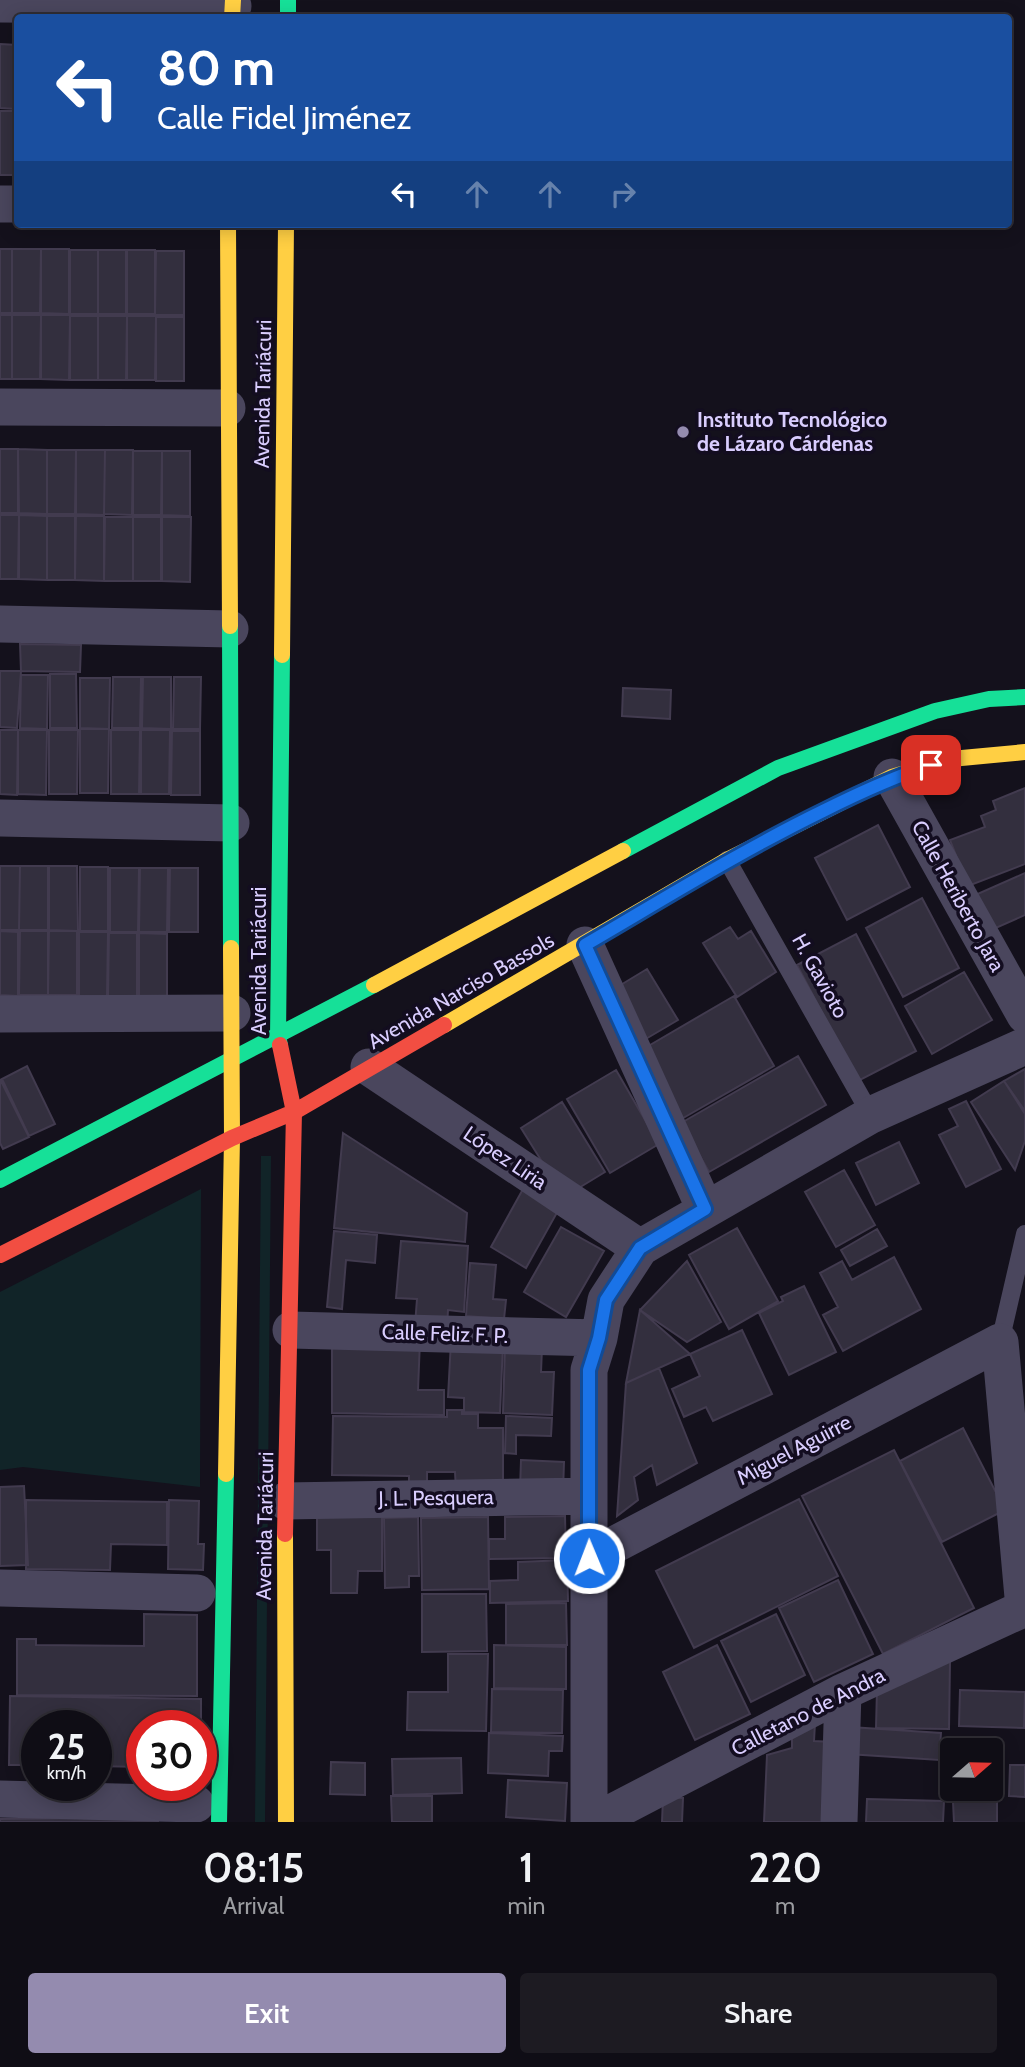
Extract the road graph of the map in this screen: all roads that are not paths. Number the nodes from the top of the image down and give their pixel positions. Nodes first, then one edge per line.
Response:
1 (0, 4) edge
2 (233, 8) edge
3 (228, 228) edge
4 (286, 228) edge
5 (0, 407) edge
6 (227, 408) junction
7 (0, 624) edge
8 (230, 629) junction
9 (1025, 697) edge
10 (1025, 751) edge
11 (892, 777) junction
12 (0, 818) edge
13 (231, 823) junction
14 (727, 860) junction
15 (585, 945) junction
16 (232, 1013) junction
17 (1025, 1015) edge
18 (8, 1019) edge
19 (278, 1037) junction
20 (1025, 1046) edge
21 (232, 1061) junction
22 (369, 1067) junction
23 (294, 1112) junction
24 (871, 1115) junction
25 (232, 1138) junction
26 (0, 1180) edge
27 (705, 1209) junction
28 (1025, 1234) edge
29 (640, 1248) junction
30 (0, 1255) edge
31 (291, 1330) junction
32 (599, 1338) junction
33 (1000, 1342) junction
34 (1014, 1383) edge
35 (588, 1496) junction
36 (285, 1501) junction
37 (589, 1558) junction
38 (0, 1588) edge
39 (197, 1593) dead end
40 (1025, 1608) edge
41 (843, 1692) junction
42 (0, 1799) edge
43 (207, 1813) edge
44 (286, 1822) edge
45 (591, 1822) edge
46 (839, 1822) edge

1 - 2 street
3 - 6 street, Avenida Tariácuri
4 - 19 street, Avenida Tariácuri
5 - 6 street
6 - 8 street, Avenida Tariácuri
7 - 8 street
8 - 13 street, Avenida Tariácuri
9 - 19 street, Avenida Narciso Bassols
10 - 11 street, Avenida Narciso Bassols
11 - 14 street, Avenida Narciso Bassols
11 - 17 street, Calle Heriberto Jara
12 - 13 street
13 - 16 street, Avenida Tariácuri
14 - 15 street, Avenida Narciso Bassols
14 - 24 lane, H. Gavioto
15 - 22 street, Avenida Narciso Bassols
15 - 27 street
16 - 18 street
16 - 21 street, Avenida Tariácuri
19 - 21 street, Avenida Narciso Bassols
19 - 23 street, Avenida Tariácuri
20 - 24 street
21 - 25 street, Avenida Tariácuri
21 - 26 street, Avenida Narciso Bassols
22 - 23 street, Avenida Narciso Bassols
22 - 29 street, López Liria
23 - 25 street, Avenida Narciso Bassols
23 - 31 street, Avenida Tariácuri
24 - 27 street
25 - 30 street, Avenida Narciso Bassols
25 - 43 street, Avenida Tariácuri
27 - 29 street
28 - 33 lane
29 - 32 street
31 - 32 street, Calle Feliz F. P.
31 - 36 street, Avenida Tariácuri
32 - 35 street
33 - 34 street
33 - 37 street, Miguel Aguirre
34 - 40 street
35 - 36 street, J. L. Pesquera
35 - 37 street
36 - 44 street, Avenida Tariácuri
37 - 45 street
38 - 39 street
40 - 41 street, Calletano de Andra
41 - 45 street, Calletano de Andra
41 - 46 street
42 - 43 street

